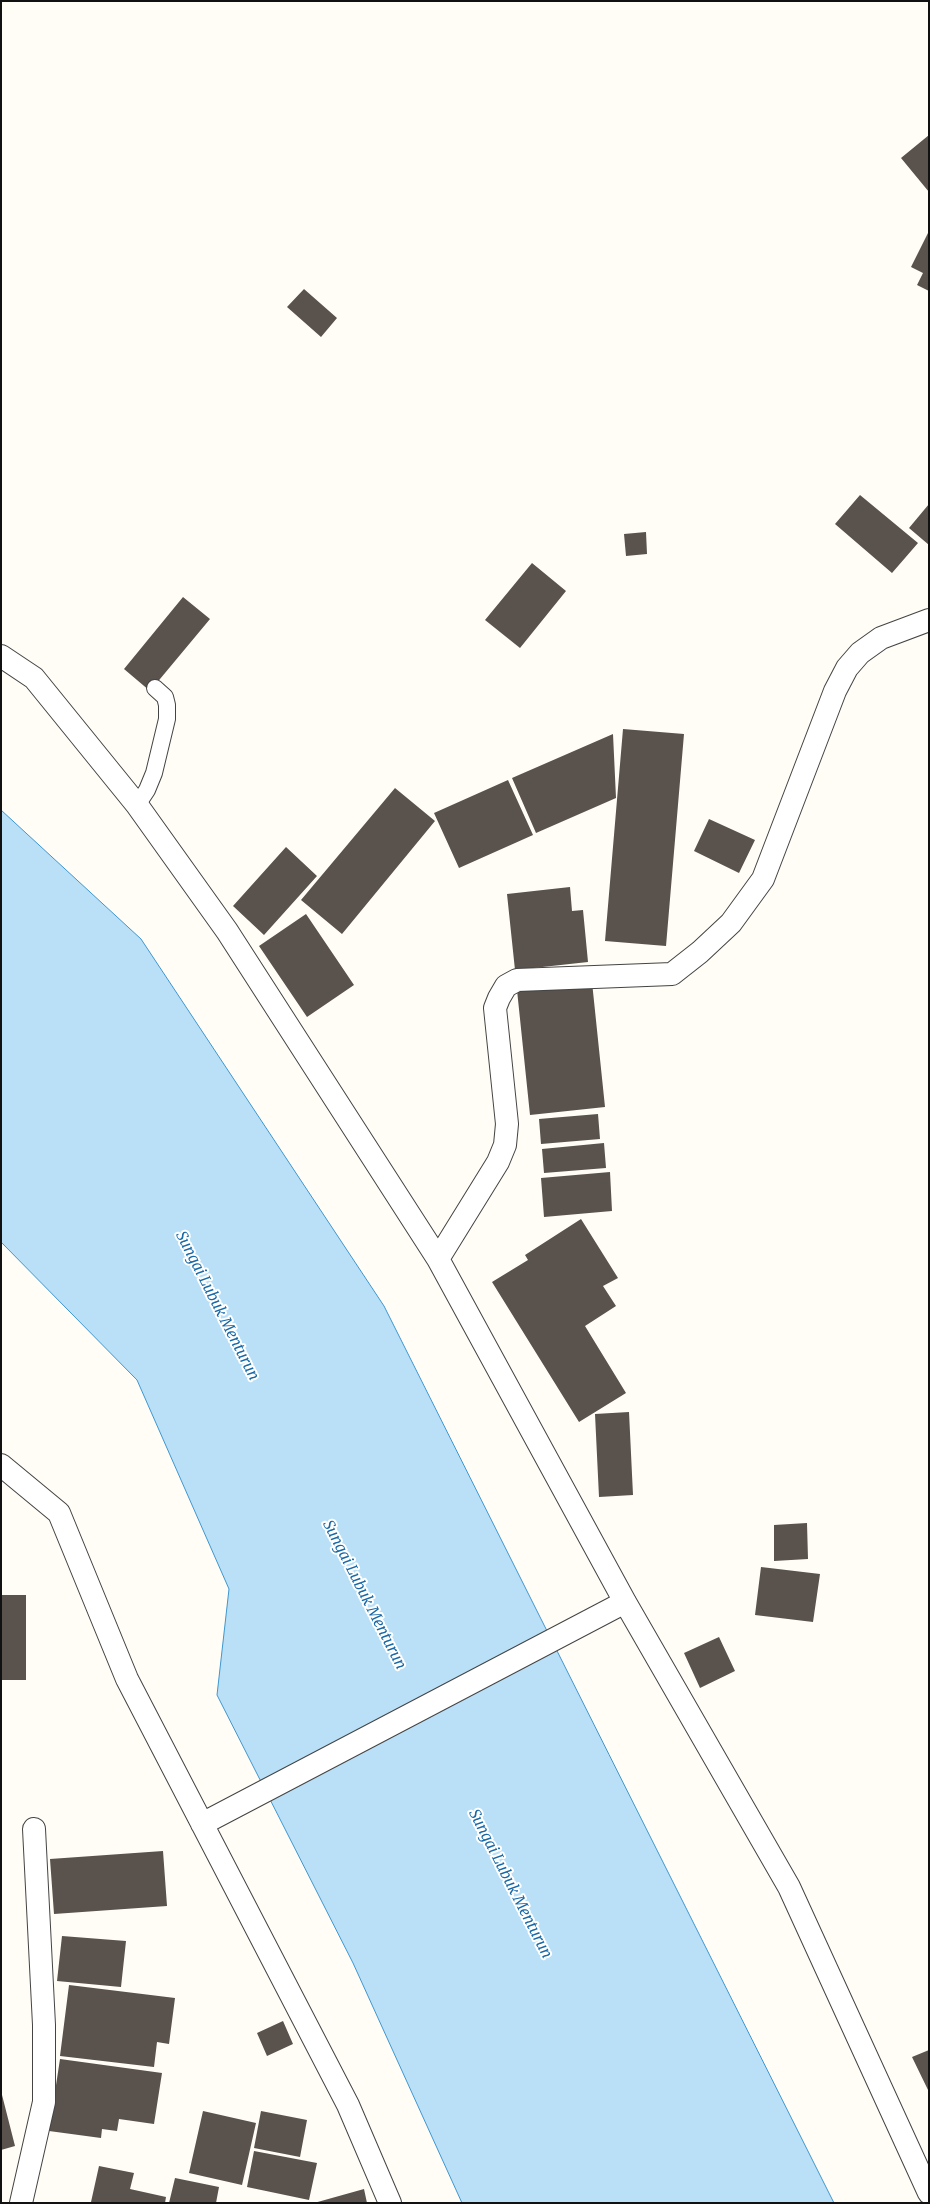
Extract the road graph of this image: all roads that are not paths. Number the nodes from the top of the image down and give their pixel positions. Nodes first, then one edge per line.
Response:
1 (929, 620) edge
2 (1, 656) edge
3 (155, 688) dead end
4 (137, 805) junction
5 (438, 1259) junction
6 (1, 1465) edge
7 (625, 1602) junction
8 (202, 1824) junction
9 (34, 1829) dead end
10 (929, 2193) edge
11 (21, 2203) edge
12 (390, 2203) edge

1 - 5 street
2 - 4 street
3 - 4 lane
4 - 5 street
5 - 7 street
6 - 8 street
7 - 8 street
7 - 10 street
8 - 12 street
9 - 11 street

